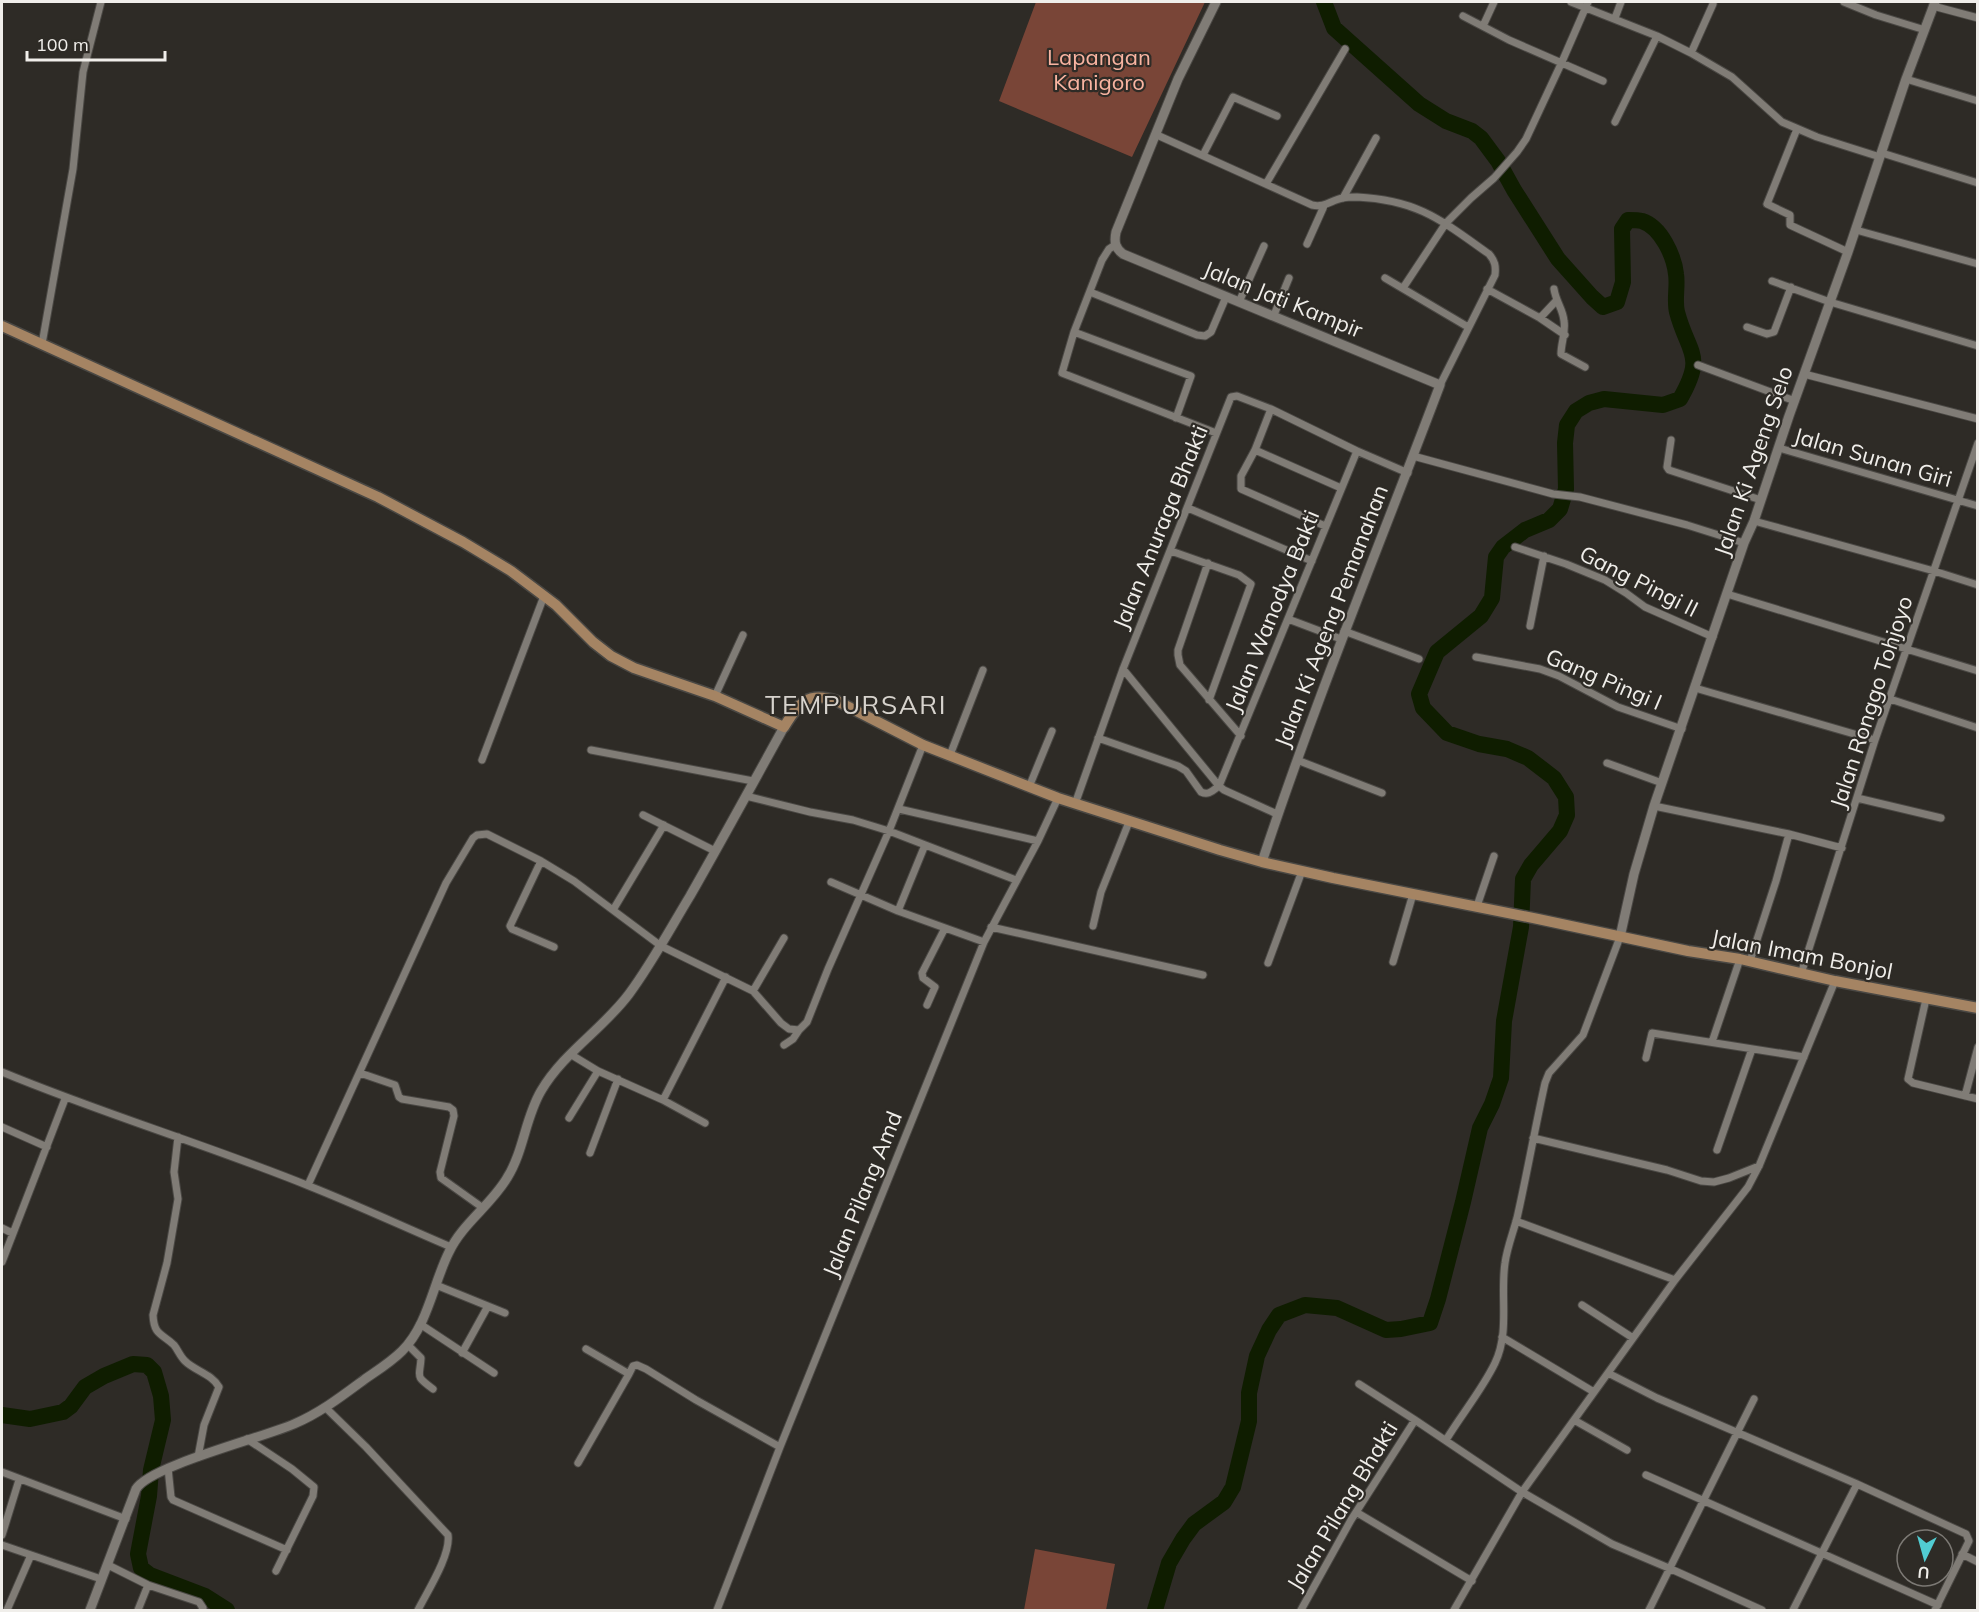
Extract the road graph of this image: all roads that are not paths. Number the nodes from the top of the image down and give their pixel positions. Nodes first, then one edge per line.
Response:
1 (101, 2) edge
2 (1214, 2) edge
3 (1494, 2) edge
4 (1571, 2) edge
5 (1622, 2) edge
6 (1844, 2) edge
7 (1713, 4) dead end
8 (1934, 4) edge
9 (1587, 5) edge
10 (1463, 16) dead end
11 (1615, 18) junction
12 (1977, 18) edge
13 (1483, 26) junction
14 (1925, 30) junction
15 (1657, 36) junction
16 (1345, 49) dead end
17 (1691, 52) junction
18 (1561, 64) junction
19 (1905, 79) junction
20 (1603, 81) dead end
21 (1977, 101) edge
22 (1276, 116) dead end
23 (1615, 122) dead end
24 (1797, 129) junction
25 (1156, 135) junction
26 (1376, 138) dead end
27 (1203, 155) junction
28 (1881, 155) junction
29 (1977, 183) edge
30 (1266, 184) junction
31 (1343, 198) junction
32 (1324, 206) junction
33 (1446, 224) junction
34 (1856, 230) junction
35 (1115, 244) junction
36 (1307, 244) dead end
37 (1264, 246) dead end
38 (1848, 252) junction
39 (1977, 264) edge
40 (1289, 278) dead end
41 (1385, 278) dead end
42 (1772, 281) dead end
43 (1791, 287) junction
44 (1403, 288) junction
45 (1487, 289) junction
46 (1554, 289) dead end
47 (1090, 292) junction
48 (1227, 297) junction
49 (1556, 301) junction
50 (1239, 302) junction
51 (1830, 302) junction
52 (1274, 315) junction
53 (1540, 318) junction
54 (2, 326) edge
55 (1468, 327) junction
56 (1747, 327) dead end
57 (1074, 332) junction
58 (1565, 335) junction
59 (42, 344) junction
60 (1977, 346) edge
61 (1698, 365) dead end
62 (1585, 367) dead end
63 (1804, 374) junction
64 (1440, 385) junction
65 (1795, 401) junction
66 (1271, 409) junction
67 (1176, 418) junction
68 (1977, 419) edge
69 (1216, 433) junction
70 (1671, 440) dead end
71 (1977, 443) edge
72 (1779, 448) junction
73 (1255, 450) junction
74 (1357, 450) junction
75 (1413, 456) junction
76 (1408, 472) junction
77 (1341, 488) junction
78 (1761, 500) junction
79 (1958, 501) junction
80 (1977, 506) edge
81 (1188, 508) junction
82 (1754, 521) junction
83 (1326, 526) junction
84 (1744, 543) junction
85 (1515, 547) dead end
86 (1171, 551) junction
87 (1544, 556) junction
88 (1312, 561) junction
89 (1208, 564) junction
90 (1934, 571) junction
91 (1977, 585) edge
92 (1727, 594) junction
93 (544, 596) junction
94 (1288, 619) junction
95 (1530, 626) dead end
96 (743, 635) dead end
97 (1343, 635) junction
98 (1713, 637) junction
99 (1907, 649) junction
100 (1476, 657) dead end
101 (1419, 659) dead end
102 (1123, 669) junction
103 (983, 670) dead end
104 (1977, 671) edge
105 (1695, 688) junction
106 (715, 696) junction
107 (1890, 699) junction
108 (1209, 700) junction
109 (784, 727) junction
110 (1682, 729) junction
111 (1977, 729) edge
112 (1052, 731) dead end
113 (1241, 736) junction
114 (1098, 738) junction
115 (1875, 740) junction
116 (923, 745) junction
117 (591, 750) dead end
118 (950, 755) junction
119 (482, 759) dead end
120 (1297, 760) junction
121 (1607, 763) dead end
122 (753, 781) junction
123 (1662, 783) junction
124 (1219, 786) junction
125 (1029, 787) junction
126 (1382, 793) dead end
127 (746, 796) junction
128 (1058, 798) junction
129 (1857, 798) junction
130 (1075, 804) junction
131 (1654, 806) junction
132 (899, 809) junction
133 (643, 814) dead end
134 (1277, 814) junction
135 (1941, 818) dead end
136 (1129, 822) junction
137 (664, 825) junction
138 (889, 831) junction
139 (1789, 834) junction
140 (1038, 841) junction
141 (925, 845) junction
142 (1842, 848) junction
143 (715, 851) junction
144 (1494, 856) dead end
145 (541, 861) junction
146 (1262, 862) junction
147 (1302, 871) junction
148 (1016, 880) junction
149 (831, 882) dead end
150 (1413, 894) junction
151 (859, 896) junction
152 (1477, 906) junction
153 (613, 910) junction
154 (898, 911) junction
155 (1093, 926) dead end
156 (991, 927) junction
157 (945, 928) junction
158 (1620, 937) junction
159 (784, 938) dead end
160 (984, 942) junction
161 (661, 946) junction
162 (554, 947) dead end
163 (1745, 960) junction
164 (1393, 962) dead end
165 (1268, 963) dead end
166 (1800, 974) junction
167 (1203, 975) dead end
168 (726, 977) junction
169 (1834, 981) junction
170 (753, 991) junction
171 (1926, 999) junction
172 (927, 1005) dead end
173 (1977, 1008) edge
174 (799, 1030) junction
175 (1712, 1042) junction
176 (784, 1045) dead end
177 (1977, 1047) edge
178 (1752, 1049) junction
179 (570, 1054) junction
180 (1804, 1057) junction
181 (1646, 1058) dead end
182 (598, 1071) junction
183 (2, 1072) edge
184 (360, 1073) junction
185 (618, 1079) junction
186 (1965, 1096) junction
187 (65, 1098) junction
188 (663, 1100) junction
189 (1977, 1100) edge
190 (569, 1118) dead end
191 (705, 1123) dead end
192 (2, 1127) edge
193 (178, 1137) junction
194 (1533, 1138) junction
195 (47, 1147) junction
196 (1717, 1150) dead end
197 (590, 1154) dead end
198 (1759, 1166) junction
199 (308, 1185) junction
200 (483, 1208) junction
201 (1516, 1221) junction
202 (2, 1228) edge
203 (12, 1233) junction
204 (451, 1247) junction
205 (2, 1262) edge
206 (1675, 1280) junction
207 (436, 1285) junction
208 (1582, 1305) dead end
209 (489, 1306) junction
210 (505, 1313) dead end
211 (420, 1324) junction
212 (1502, 1337) junction
213 (1633, 1338) junction
214 (408, 1345) junction
215 (586, 1349) dead end
216 (462, 1353) junction
217 (494, 1372) dead end
218 (1608, 1372) junction
219 (629, 1374) junction
220 (1359, 1384) dead end
221 (433, 1389) dead end
222 (1594, 1392) junction
223 (1754, 1399) dead end
224 (326, 1408) junction
225 (1415, 1420) junction
226 (1574, 1420) junction
227 (1738, 1433) junction
228 (247, 1439) junction
229 (1446, 1440) junction
230 (780, 1447) junction
231 (1627, 1450) dead end
232 (198, 1457) junction
233 (578, 1463) dead end
234 (168, 1468) junction
235 (2, 1472) edge
236 (1646, 1475) dead end
237 (19, 1480) junction
238 (1857, 1484) junction
239 (1521, 1492) junction
240 (1704, 1501) junction
241 (1356, 1512) junction
242 (126, 1519) junction
243 (2, 1535) edge
244 (2, 1545) edge
245 (287, 1550) junction
246 (1822, 1552) junction
247 (1962, 1554) junction
248 (31, 1555) junction
249 (1977, 1562) edge
250 (108, 1565) junction
251 (1671, 1569) junction
252 (276, 1571) dead end
253 (101, 1579) junction
254 (1472, 1581) junction
255 (148, 1585) junction
256 (1937, 1608) edge
257 (7, 1611) edge
258 (90, 1611) edge
259 (138, 1611) edge
260 (202, 1611) edge
261 (418, 1611) edge
262 (717, 1611) edge
263 (1301, 1611) edge
264 (1454, 1611) edge
265 (1649, 1611) edge
266 (1762, 1611) edge
267 (1793, 1611) edge

1 - 59 street
2 - 25 street
3 - 13 street
4 - 9 street
5 - 11 street
6 - 14 street
7 - 17 street
8 - 12 street
8 - 14 street, Jalan Ki Ageng Selo
9 - 11 street
9 - 18 street
10 - 13 street
11 - 15 street
13 - 18 street
14 - 19 street, Jalan Ki Ageng Selo
15 - 17 street
15 - 23 street
16 - 30 street
17 - 24 street
18 - 20 street
18 - 33 street
19 - 21 street
19 - 28 street, Jalan Ki Ageng Selo
22 - 27 street
24 - 28 street
24 - 38 street
25 - 27 street
25 - 35 street
26 - 31 street
27 - 30 street
28 - 29 street
28 - 34 street, Jalan Ki Ageng Selo
30 - 32 street
31 - 32 street
31 - 33 street
32 - 36 street
33 - 44 street
33 - 45 street
34 - 38 street, Jalan Ki Ageng Selo
34 - 39 street
35 - 47 street
35 - 48 street, Jalan Jati Kampir
37 - 50 street
38 - 51 street, Jalan Ki Ageng Selo
40 - 52 street
41 - 44 street
42 - 43 street
43 - 51 street
43 - 56 street
44 - 55 street
45 - 53 street
45 - 55 street
46 - 49 street
47 - 48 street
47 - 57 street
48 - 50 street, Jalan Jati Kampir
49 - 53 street
49 - 58 street
50 - 52 street, Jalan Jati Kampir
51 - 60 street
51 - 63 street, Jalan Ki Ageng Selo
52 - 64 street, Jalan Jati Kampir
53 - 58 street
54 - 59 main road
55 - 64 street
57 - 67 street
57 - 67 street
58 - 62 street
59 - 93 main road
61 - 65 street
63 - 65 street, Jalan Ki Ageng Selo
63 - 68 street
64 - 75 street, Jalan Ki Ageng Pemanahan
65 - 72 street, Jalan Ki Ageng Selo
66 - 69 street, Jalan Anuraga Bhakti
66 - 73 street
66 - 74 street
67 - 69 street
69 - 81 street, Jalan Anuraga Bhakti
70 - 78 street
71 - 79 street, Jalan Ronggo Tohjoyo
72 - 78 street, Jalan Ki Ageng Selo
72 - 79 street, Jalan Sunan Giri
73 - 77 street
73 - 83 street
74 - 76 street
74 - 77 street, Jalan Wanodya Bakti
75 - 76 street, Jalan Ki Ageng Pemanahan
75 - 84 street
76 - 97 street, Jalan Ki Ageng Pemanahan
77 - 83 street, Jalan Wanodya Bakti
78 - 82 street, Jalan Ki Ageng Selo
79 - 80 street, Jalan Sunan Giri
79 - 90 street, Jalan Ronggo Tohjoyo
81 - 86 street, Jalan Anuraga Bhakti
81 - 88 street
82 - 84 street, Jalan Ki Ageng Selo
82 - 90 street
83 - 88 street, Jalan Wanodya Bakti
84 - 92 street, Jalan Ki Ageng Selo
85 - 87 street, Gang Pingi II
86 - 89 street
86 - 102 street, Jalan Anuraga Bhakti
87 - 95 street
87 - 98 street, Gang Pingi II
88 - 94 street, Jalan Wanodya Bakti
89 - 108 street
89 - 108 street
90 - 91 street
90 - 99 street, Jalan Ronggo Tohjoyo
92 - 98 street, Jalan Ki Ageng Selo
92 - 99 street
93 - 106 main road
93 - 119 street
94 - 97 street
94 - 113 street, Jalan Wanodya Bakti
96 - 106 street
97 - 101 street
97 - 120 street, Jalan Ki Ageng Pemanahan
98 - 105 street, Jalan Ki Ageng Selo
99 - 104 street
99 - 107 street, Jalan Ronggo Tohjoyo
100 - 110 street, Gang Pingi I
102 - 114 street, Jalan Anuraga Bhakti
102 - 124 street
103 - 118 street
105 - 110 street, Jalan Ki Ageng Selo
105 - 115 street
106 - 109 main road
107 - 111 street
107 - 115 street, Jalan Ronggo Tohjoyo
108 - 113 street
109 - 116 main road, Jalan Imam Bonjol
109 - 122 street
110 - 123 street, Jalan Ki Ageng Selo
112 - 125 street
113 - 124 street, Jalan Wanodya Bakti
114 - 124 street
114 - 130 street, Jalan Anuraga Bhakti
115 - 129 street, Jalan Ronggo Tohjoyo
116 - 118 main road, Jalan Imam Bonjol
116 - 132 street
117 - 122 street
118 - 125 main road, Jalan Imam Bonjol
120 - 126 street
120 - 134 street, Jalan Ki Ageng Pemanahan
121 - 123 street
122 - 127 street
123 - 131 street, Jalan Ki Ageng Selo
124 - 134 street
125 - 128 main road, Jalan Imam Bonjol
127 - 138 street
127 - 143 street
128 - 130 main road, Jalan Imam Bonjol
128 - 140 street, Jalan Pilang Amd
129 - 135 street
129 - 142 street, Jalan Ronggo Tohjoyo
130 - 136 main road, Jalan Imam Bonjol
131 - 139 street
131 - 158 street, Jalan Ki Ageng Selo
132 - 138 street
132 - 140 street
133 - 137 street
134 - 146 street, Jalan Ki Ageng Pemanahan
136 - 146 main road, Jalan Imam Bonjol
136 - 155 street
137 - 143 street
137 - 153 street
138 - 141 street
138 - 151 street
139 - 142 street
139 - 163 street
140 - 148 street, Jalan Pilang Amd
141 - 148 street
141 - 154 street
142 - 166 street, Jalan Ronggo Tohjoyo
143 - 161 street
144 - 152 street
145 - 153 street
145 - 162 street
145 - 184 street
146 - 147 main road, Jalan Imam Bonjol
147 - 150 main road, Jalan Imam Bonjol
147 - 165 street
148 - 156 street, Jalan Pilang Amd
149 - 151 street
150 - 152 main road, Jalan Imam Bonjol
150 - 164 street
151 - 154 street
151 - 174 street
152 - 158 main road, Jalan Imam Bonjol
153 - 161 street
154 - 157 street
156 - 160 street, Jalan Pilang Amd
156 - 167 street
157 - 160 street
157 - 172 street
158 - 163 main road, Jalan Imam Bonjol
158 - 194 street
159 - 170 street
160 - 230 street, Jalan Pilang Amd
161 - 168 street
161 - 179 street
163 - 166 main road, Jalan Imam Bonjol
163 - 175 street
166 - 169 main road, Jalan Imam Bonjol
168 - 170 street
168 - 188 street
169 - 171 main road, Jalan Imam Bonjol
169 - 180 street
170 - 174 street
171 - 173 main road, Jalan Imam Bonjol
171 - 186 street
174 - 176 street
175 - 178 street
175 - 181 street
177 - 186 street
178 - 180 street
178 - 196 street
179 - 182 street
179 - 200 street
180 - 198 street
182 - 185 street
182 - 190 street
183 - 187 street
184 - 199 street
184 - 200 street
185 - 188 street
185 - 197 street
186 - 189 street
187 - 193 street
187 - 195 street
188 - 191 street
192 - 195 street
193 - 199 street
193 - 232 street
194 - 198 street
194 - 201 street
195 - 203 street
198 - 206 street
199 - 204 street
200 - 204 street
201 - 206 street
201 - 212 street
202 - 203 street
203 - 205 street
204 - 207 street
206 - 213 street
207 - 209 street
207 - 211 street
208 - 213 street
209 - 210 street
209 - 216 street
211 - 214 street
211 - 216 street
212 - 222 street
212 - 229 street
213 - 218 street
214 - 221 street
214 - 224 street
215 - 219 street
216 - 217 street
218 - 222 street
218 - 227 street
219 - 230 street
219 - 233 street
220 - 225 street
222 - 226 street
223 - 227 street
224 - 228 street
224 - 261 street
225 - 229 street
225 - 241 street, Jalan Pilang Bhakti
226 - 231 street
226 - 239 street
227 - 238 street
227 - 240 street
228 - 232 street
228 - 245 street
229 - 239 street
230 - 262 street, Jalan Pilang Amd
232 - 234 street
234 - 242 street
234 - 245 street
235 - 237 street
236 - 240 street
237 - 242 street
237 - 243 street
238 - 246 street
238 - 247 street
239 - 251 street
239 - 254 street
240 - 246 street
240 - 251 street
241 - 254 street
241 - 263 street, Jalan Pilang Bhakti
242 - 250 street
244 - 248 street
245 - 252 street
246 - 256 street
246 - 267 street
247 - 249 street
247 - 256 street
248 - 253 street
248 - 257 street
250 - 253 street
250 - 255 street
251 - 265 street
251 - 266 street
253 - 258 street
254 - 264 street
255 - 259 street
255 - 260 street

